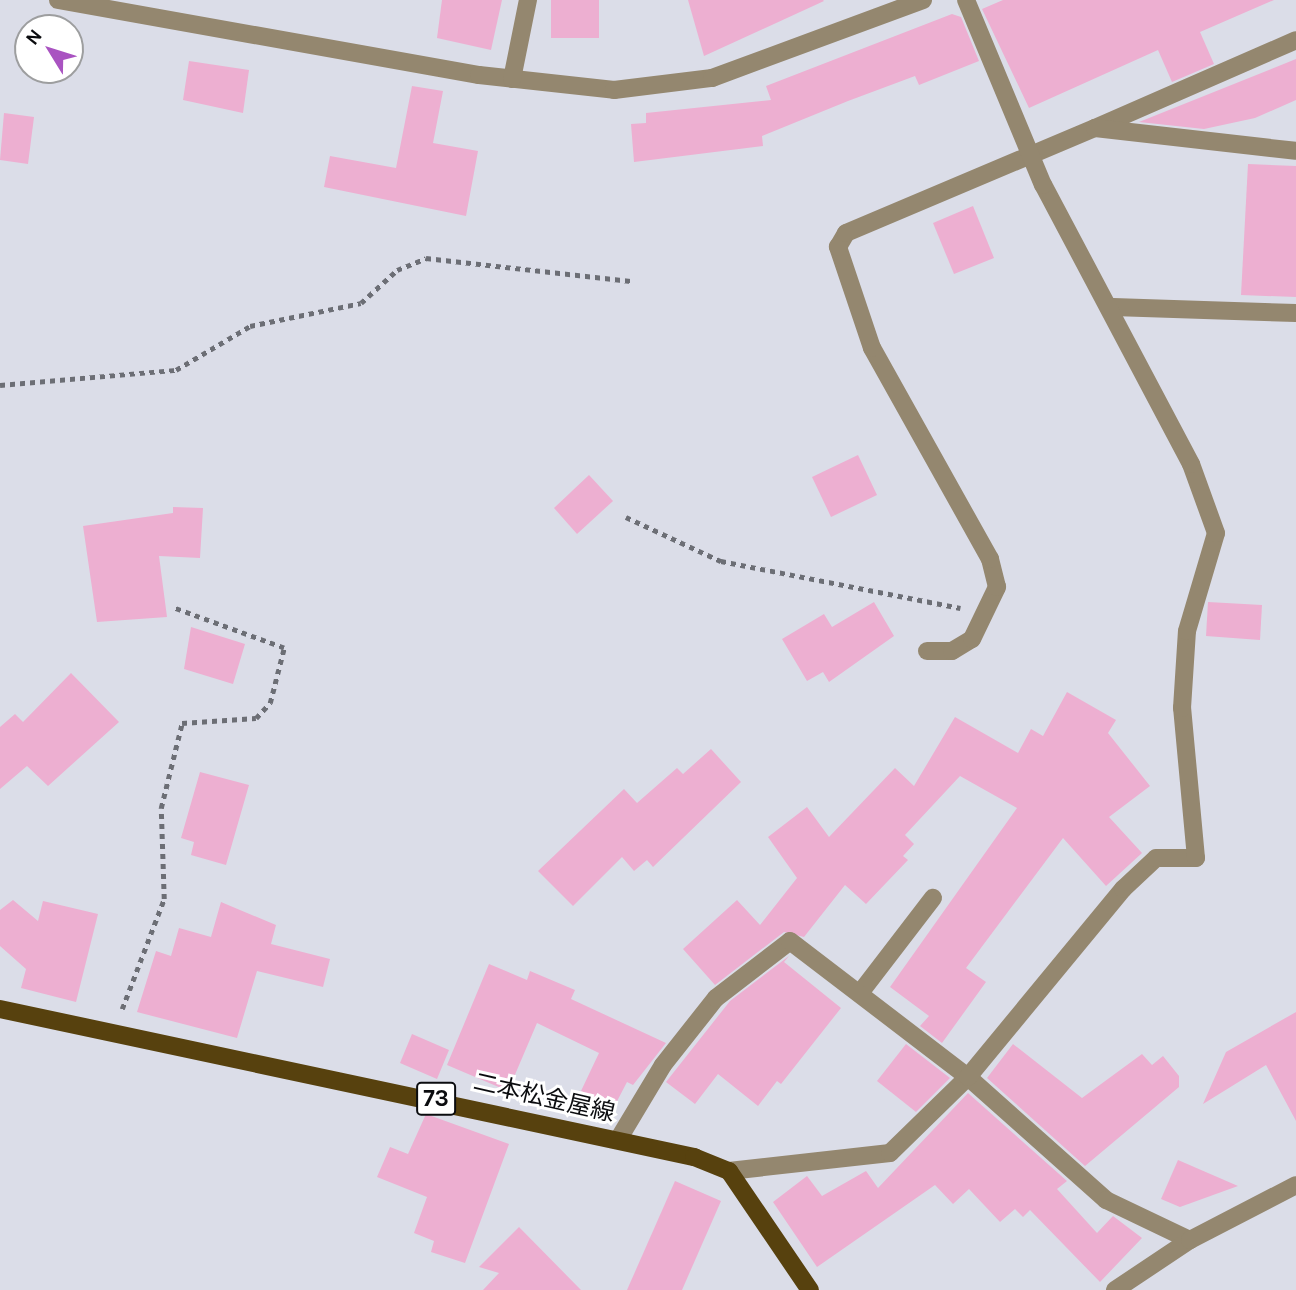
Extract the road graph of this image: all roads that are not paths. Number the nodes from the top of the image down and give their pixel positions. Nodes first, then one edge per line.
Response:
1 (58, 0) edge
2 (528, 0) edge
3 (923, 0) edge
4 (965, 0) edge
5 (1296, 40) edge
6 (512, 79) junction
7 (1095, 128) junction
8 (1296, 151) edge
9 (1032, 153) junction
10 (1112, 307) junction
11 (1296, 313) edge
12 (927, 651) dead end
13 (933, 898) dead end
14 (860, 993) junction
15 (0, 1009) edge
16 (968, 1077) junction
17 (618, 1140) junction
18 (729, 1171) junction
19 (1296, 1185) edge
20 (1190, 1240) junction
21 (810, 1290) edge
22 (1115, 1290) edge

1 - 6 street
2 - 6 street
3 - 6 street
4 - 9 street
5 - 7 street
7 - 8 street
7 - 9 street
9 - 10 street
9 - 12 street
10 - 11 street
10 - 16 street
13 - 14 street
14 - 16 street
14 - 17 street
15 - 17 main road, 二本松金屋線 / 73
16 - 18 street
16 - 20 street
17 - 18 main road, 二本松金屋線 / 73
18 - 21 main road
19 - 20 street
20 - 22 street

